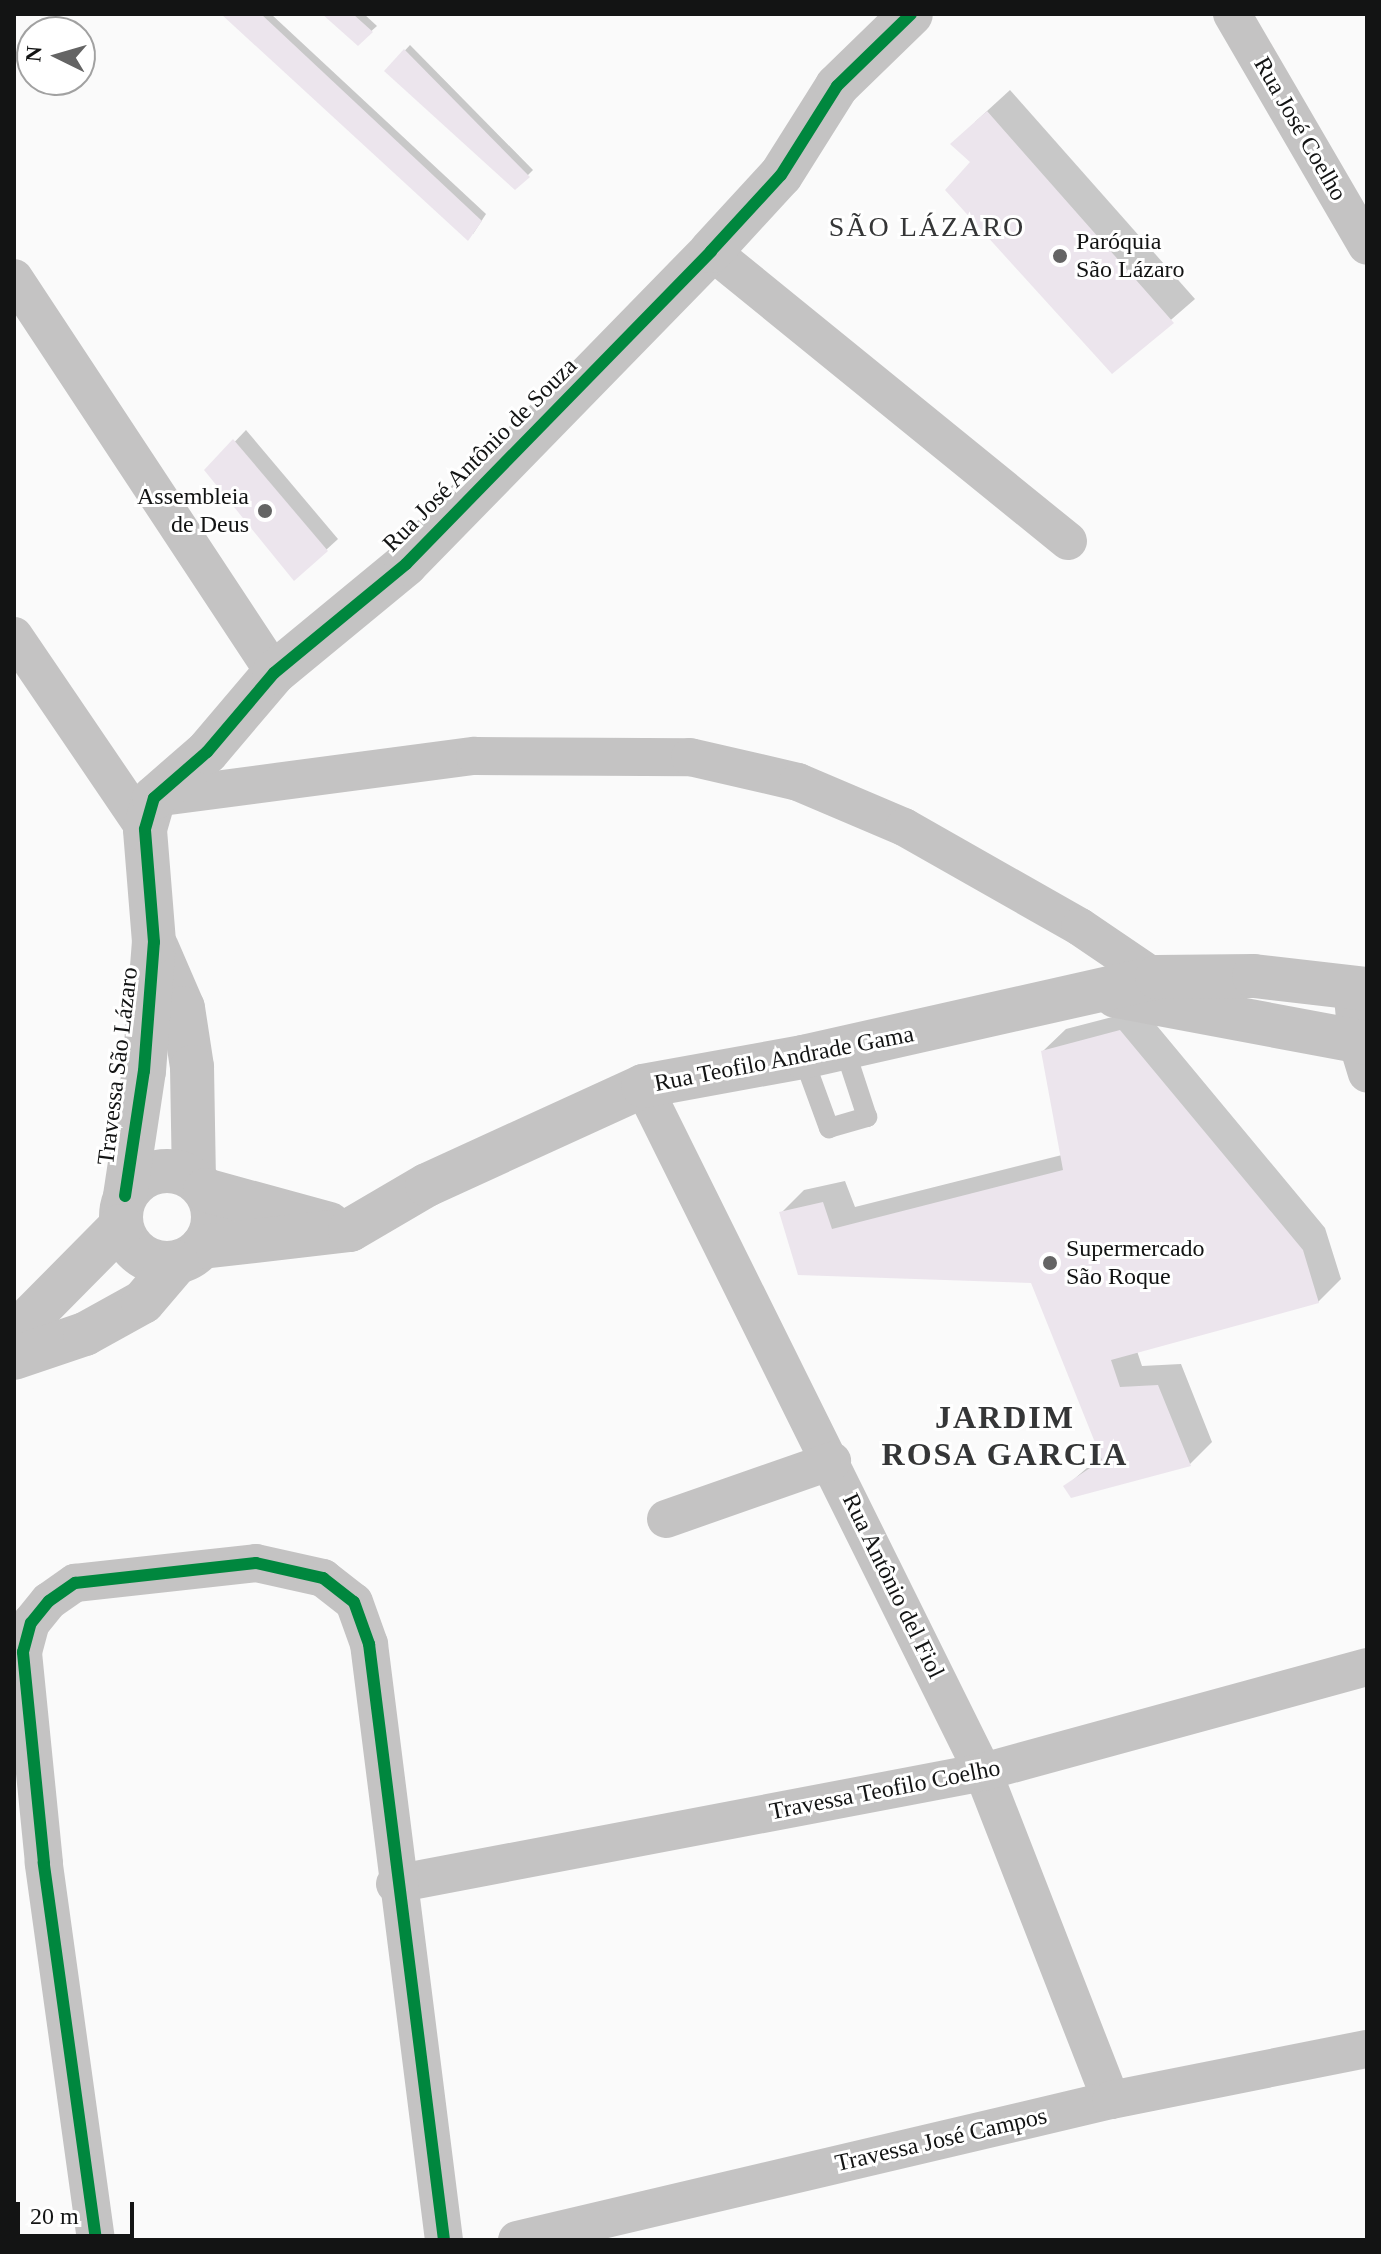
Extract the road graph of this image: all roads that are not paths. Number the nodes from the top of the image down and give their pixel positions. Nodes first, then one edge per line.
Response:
1 (911, 14) edge
2 (1232, 14) edge
3 (1367, 246) edge
4 (711, 251) junction
5 (14, 278) edge
6 (1068, 541) dead end
7 (14, 636) edge
8 (274, 673) junction
9 (150, 813) junction
10 (154, 942) junction
11 (1157, 977) junction
12 (1359, 987) edge
13 (1102, 993) junction
14 (1204, 1014) junction
15 (1364, 1053) edge
16 (643, 1086) junction
17 (199, 1184) junction
18 (123, 1211) junction
19 (350, 1230) junction
20 (189, 1254) junction
21 (14, 1334) edge
22 (14, 1358) edge
23 (832, 1461) junction
24 (666, 1519) dead end
25 (1367, 1667) edge
26 (983, 1772) junction
27 (395, 1884) junction
28 (1367, 2049) edge
29 (1111, 2100) junction
30 (96, 2240) edge
31 (444, 2240) edge
32 (517, 2240) edge

1 - 4 street, Rua José Antônio de Souza
2 - 3 street, Rua José Coelho
4 - 6 street
4 - 8 street, Rua José Antônio de Souza
5 - 8 street
7 - 9 street
8 - 9 street, Rua José Antônio de Souza
9 - 10 street
9 - 11 street
10 - 17 street, Travessa São Lázaro
10 - 18 street, Travessa São Lázaro
11 - 12 street, Rua Teofilo Andrade Gama
11 - 13 street, Rua Teofilo Andrade Gama
11 - 14 street
12 - 15 street
13 - 14 street, Rua Teofilo Andrade Gama
13 - 16 street, Rua Teofilo Andrade Gama
14 - 15 street, Rua Teofilo Andrade Gama
16 - 19 street, Rua Teofilo Andrade Gama
16 - 23 street, Rua Antônio del Fiol
17 - 18 street
17 - 19 street
17 - 20 street
18 - 20 street, Rua Teofilo Andrade Gama
18 - 21 street
19 - 20 street, Rua Teofilo Andrade Gama
20 - 22 street
23 - 24 street
23 - 26 street, Rua Antônio del Fiol
25 - 26 street, Travessa Teofilo Coelho
26 - 27 street, Travessa Teofilo Coelho
26 - 29 street, Rua Antônio del Fiol
27 - 30 street
27 - 31 street
28 - 29 street, Travessa José Campos
29 - 32 street, Travessa José Campos

